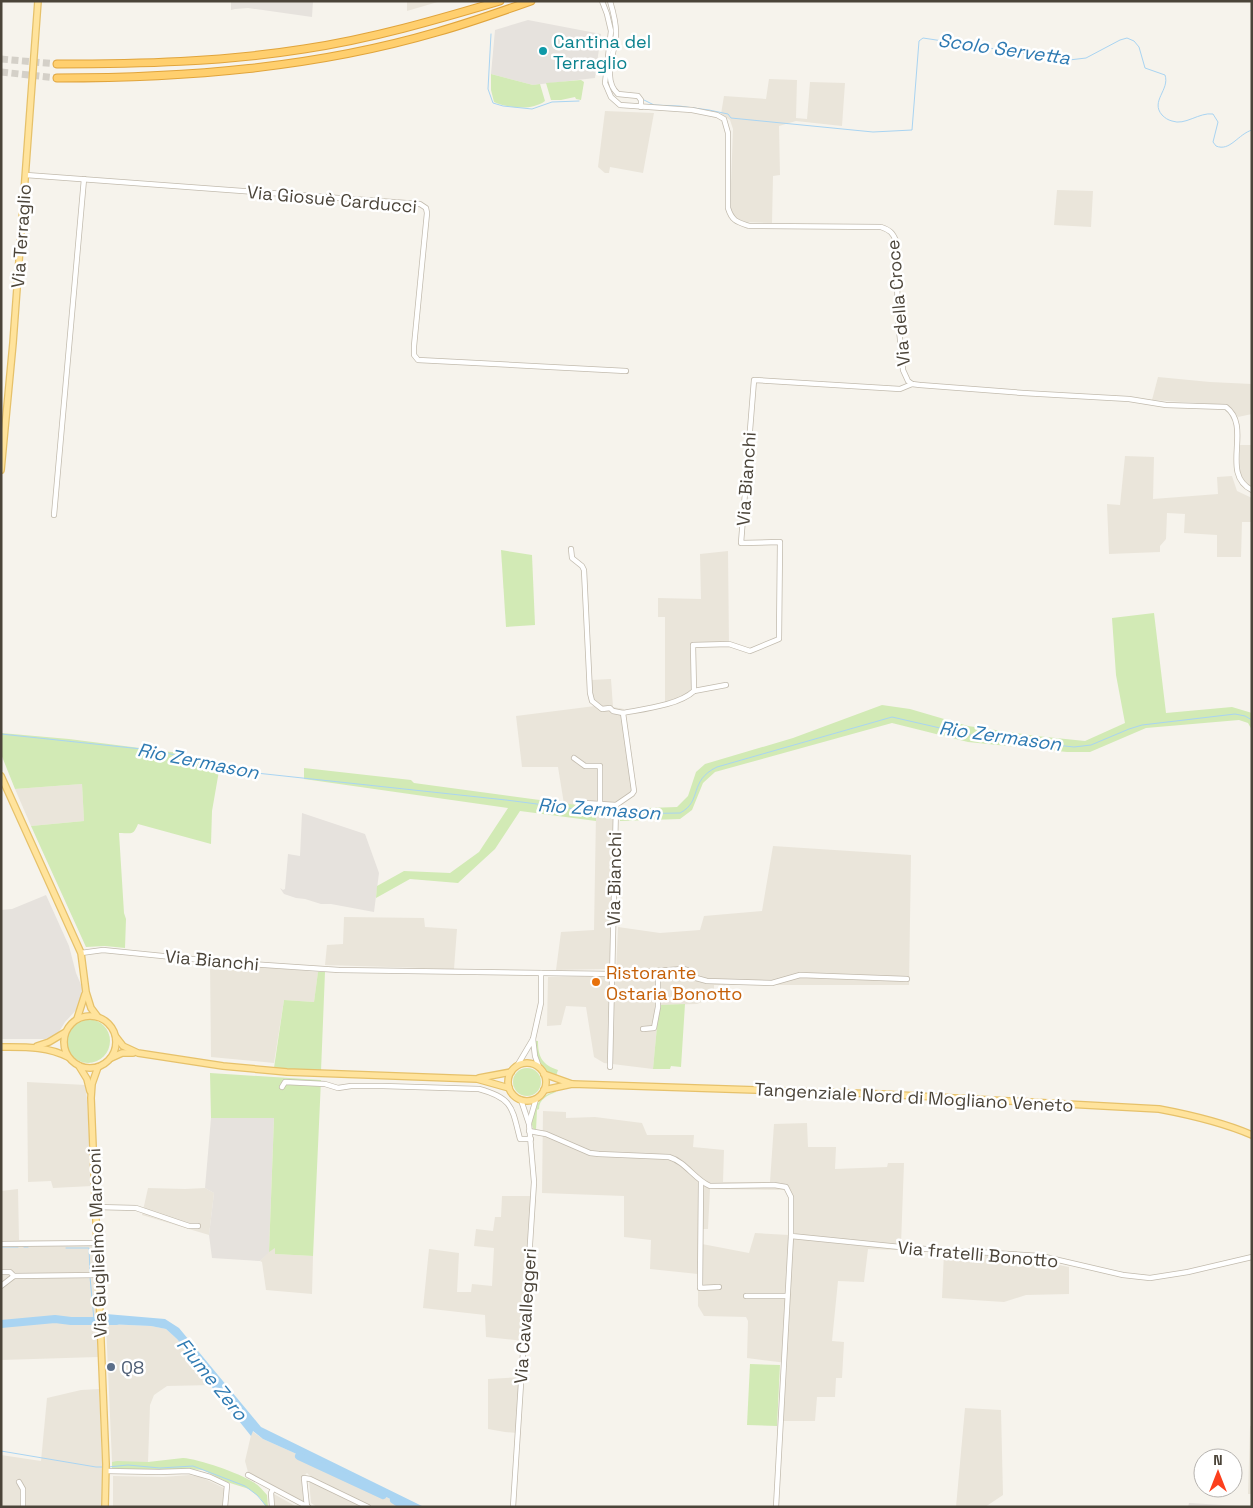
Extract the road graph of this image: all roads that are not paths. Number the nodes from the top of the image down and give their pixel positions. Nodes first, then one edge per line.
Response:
1 (38, 1) edge
2 (500, 1) edge
3 (531, 1) edge
4 (602, 1) edge
5 (610, 1) edge
6 (57, 64) tunnel mouth
7 (57, 78) tunnel mouth
8 (641, 107) junction
9 (26, 175) junction
10 (84, 179) junction
11 (626, 371) dead end
12 (912, 384) junction
13 (2, 454) edge
14 (1, 470) edge
15 (1252, 490) edge
16 (54, 515) dead end
17 (571, 549) dead end
18 (726, 684) dead end
19 (694, 691) junction
20 (624, 713) junction
21 (574, 758) dead end
22 (1, 776) edge
23 (584, 803) dead end
24 (600, 804) junction
25 (616, 807) junction
26 (80, 953) junction
27 (658, 971) junction
28 (541, 973) junction
29 (613, 974) junction
30 (907, 980) dead end
31 (86, 992) junction
32 (97, 1016) junction
33 (77, 1019) junction
34 (643, 1029) dead end
35 (65, 1031) junction
36 (116, 1037) junction
37 (533, 1039) junction
38 (1, 1047) edge
39 (30, 1047) junction
40 (138, 1053) junction
41 (68, 1057) junction
42 (110, 1059) junction
43 (79, 1066) junction
44 (518, 1066) junction
45 (98, 1067) junction
46 (539, 1067) junction
47 (610, 1067) dead end
48 (511, 1072) junction
49 (544, 1074) junction
50 (477, 1079) junction
51 (572, 1084) junction
52 (282, 1088) dead end
53 (509, 1088) junction
54 (544, 1090) junction
55 (91, 1098) junction
56 (536, 1099) junction
57 (521, 1100) junction
58 (528, 1124) junction
59 (530, 1131) junction
60 (1252, 1136) edge
61 (530, 1139) junction
62 (701, 1182) junction
63 (96, 1206) junction
64 (198, 1226) dead end
65 (791, 1236) junction
66 (97, 1243) junction
67 (1, 1244) edge
68 (1252, 1257) edge
69 (1, 1272) edge
70 (98, 1275) junction
71 (14, 1276) junction
72 (1, 1286) edge
73 (719, 1286) dead end
74 (746, 1296) dead end
75 (787, 1296) junction
76 (106, 1471) junction
77 (248, 1475) dead end
78 (19, 1482) dead end
79 (274, 1489) junction
80 (22, 1507) edge
81 (105, 1507) edge
82 (225, 1507) edge
83 (272, 1507) edge
84 (308, 1507) edge
85 (368, 1507) edge
86 (513, 1507) edge
87 (776, 1507) edge

1 - 9 main road, Via Terraglio
2 - 6 highway
3 - 7 highway
4 - 8 street, Via della Croce
5 - 8 street
8 - 12 street, Via della Croce
9 - 10 street, Via Giosuè Carducci
9 - 13 main road, Via Terraglio
10 - 11 street, Via Giosuè Carducci
10 - 16 street
12 - 15 street, Via della Croce
12 - 19 street, Via Bianchi
13 - 14 main road, Via Terraglio
17 - 20 street
18 - 19 street
19 - 20 street
20 - 25 street
21 - 24 street
22 - 26 main road
23 - 24 street
24 - 25 street
25 - 29 street, Via Bianchi
26 - 28 street, Via Bianchi
26 - 31 main road
27 - 29 street, Via Bianchi
27 - 30 street, Via Bianchi
27 - 34 street
28 - 29 street, Via Bianchi
28 - 37 street
29 - 47 street, Via Bianchi
31 - 32 main road
31 - 33 main road
32 - 33 main road
32 - 36 main road
33 - 35 main road
35 - 39 main road
35 - 41 main road
36 - 40 main road
36 - 42 main road
37 - 44 street
37 - 46 street
38 - 39 main road
39 - 41 main road, Via Guglielmo Marconi
40 - 42 main road
40 - 50 main road
41 - 43 main road, Via Guglielmo Marconi
42 - 45 main road
43 - 45 main road
43 - 55 main road, Via Guglielmo Marconi
44 - 46 main road
44 - 48 main road
45 - 55 main road, Via Guglielmo Marconi
46 - 49 main road
48 - 50 main road
48 - 53 main road
49 - 51 main road
49 - 54 main road
50 - 53 main road
51 - 54 main road
51 - 60 main road, Tangenziale Nord di Mogliano Veneto
52 - 61 street
53 - 57 main road
54 - 56 main road
55 - 63 main road, Via Guglielmo Marconi
56 - 57 main road
56 - 58 street
57 - 58 street, Via Cavalleggeri
58 - 59 street, Via Cavalleggeri
59 - 61 street, Via Cavalleggeri
59 - 62 street
61 - 86 street, Via Cavalleggeri
62 - 65 street
62 - 73 street
63 - 64 street
63 - 66 main road, Via Guglielmo Marconi
65 - 68 street, Via fratelli Bonotto
65 - 75 street
66 - 67 street
66 - 70 main road, Via Guglielmo Marconi
69 - 71 street
70 - 71 street
70 - 76 main road, Via Guglielmo Marconi
71 - 72 street
74 - 75 street
75 - 87 street
76 - 81 main road, Via Guglielmo Marconi
76 - 82 street
77 - 79 street
78 - 80 street
79 - 83 street
79 - 84 street
84 - 85 street

